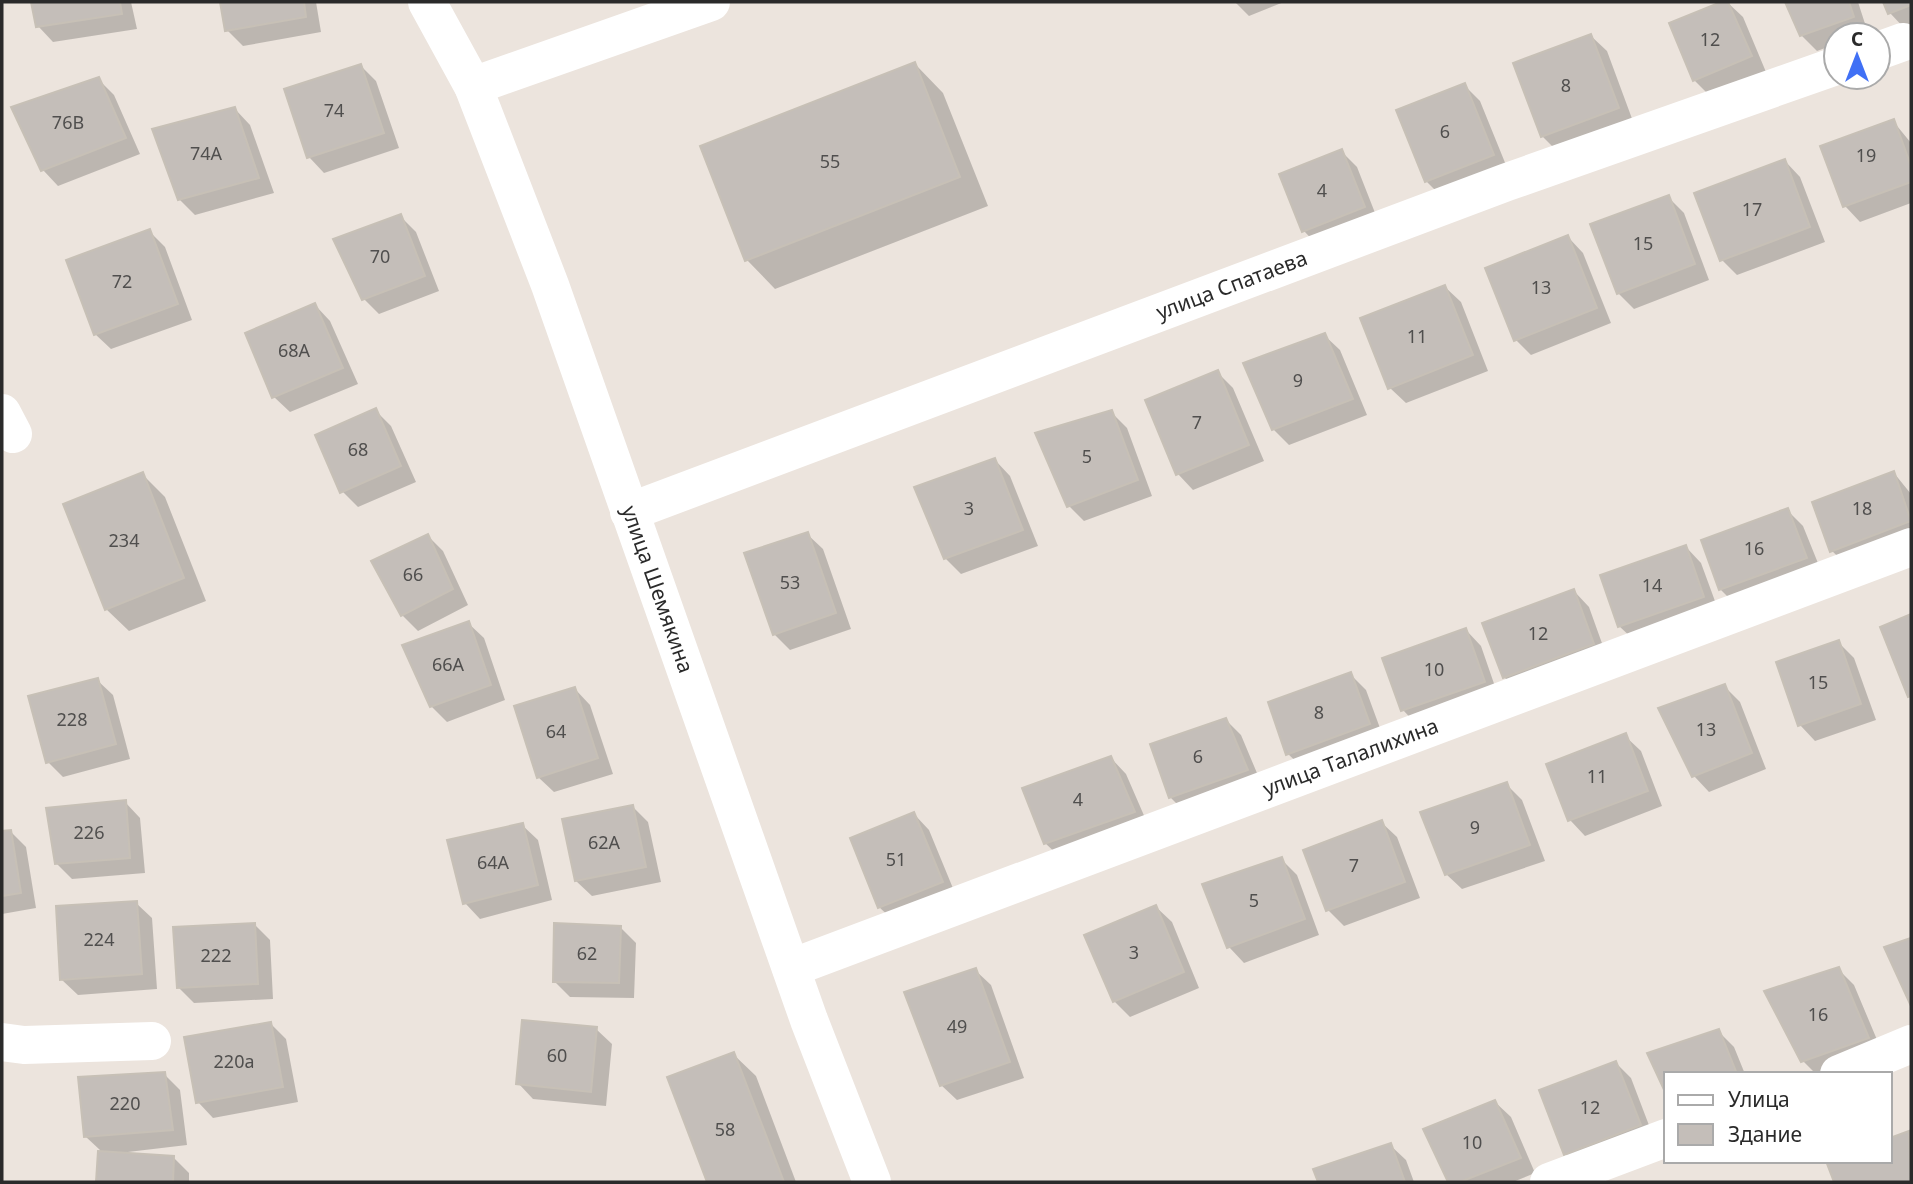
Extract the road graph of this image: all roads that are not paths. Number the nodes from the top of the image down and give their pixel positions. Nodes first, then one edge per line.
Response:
1 (427, 2) edge
2 (711, 2) edge
3 (1822, 71) edge
4 (473, 86) junction
5 (629, 512) junction
6 (1911, 547) edge
7 (791, 968) junction
8 (152, 1041) dead end
9 (2, 1042) edge
10 (1911, 1044) edge
11 (1844, 1072) edge
12 (1664, 1139) edge
13 (872, 1182) edge
14 (1549, 1182) edge

1 - 4 street, улица Шемякина
2 - 4 street
3 - 5 street, улица Спатаева
4 - 5 street, улица Шемякина
5 - 7 street, улица Шемякина
6 - 7 street, улица Талалихина
7 - 13 street, улица Шемякина
8 - 9 street
10 - 11 street
12 - 14 street

